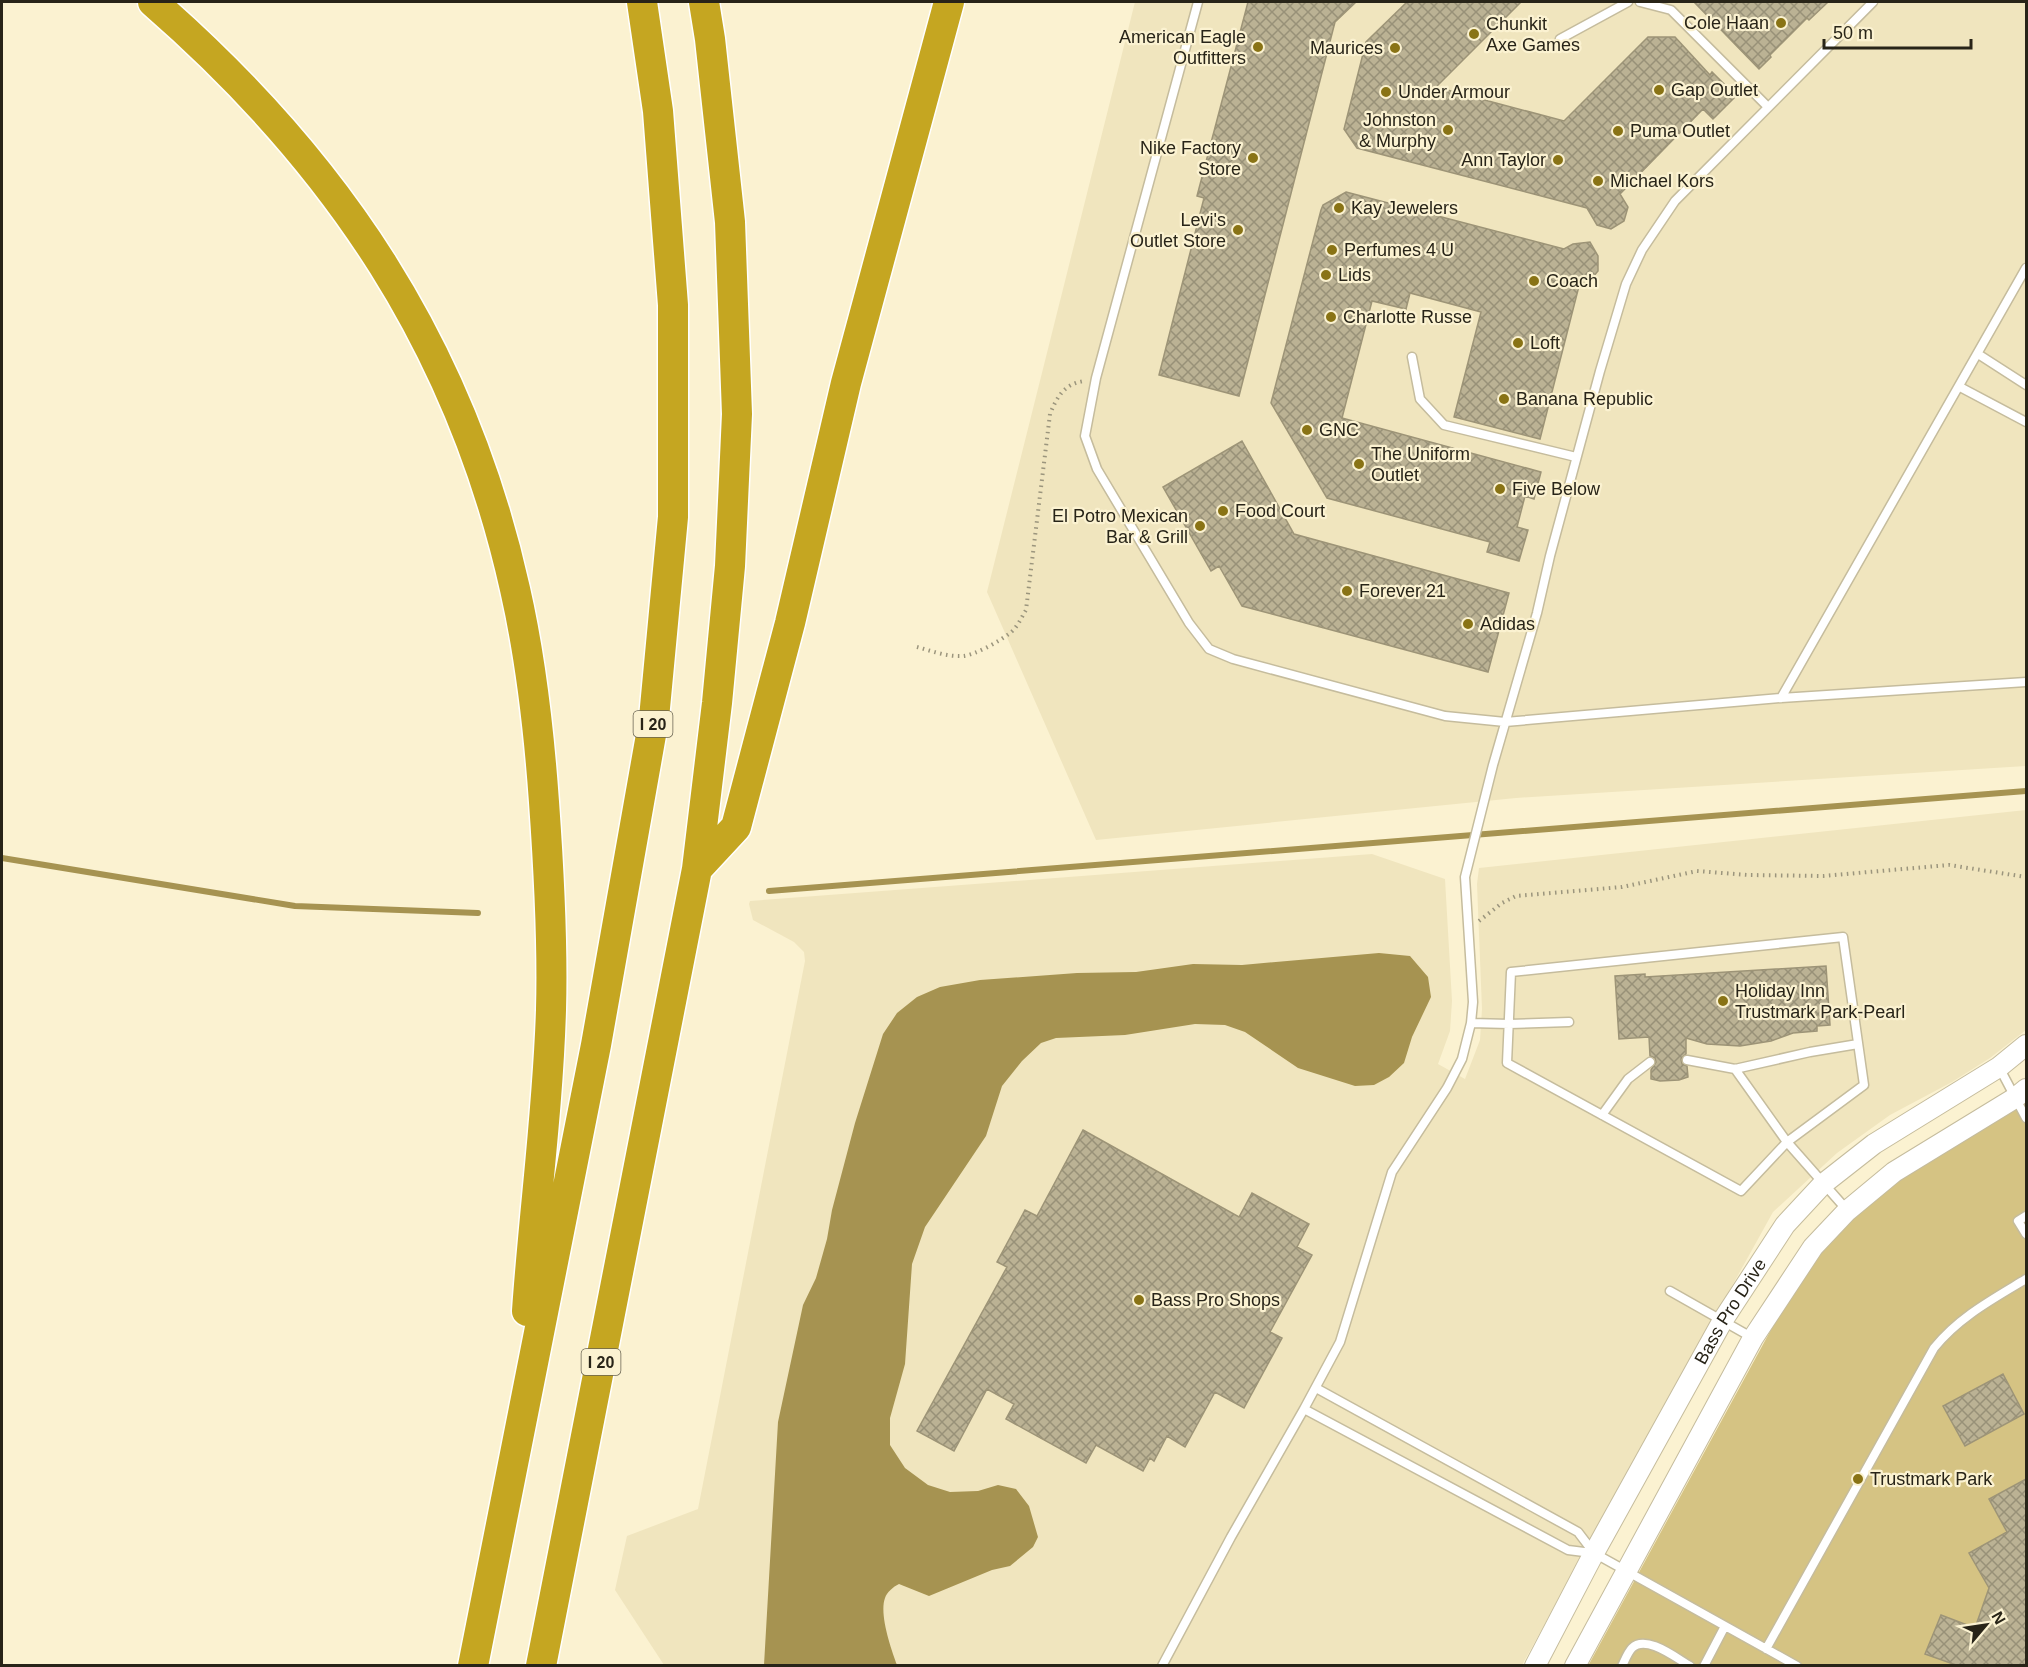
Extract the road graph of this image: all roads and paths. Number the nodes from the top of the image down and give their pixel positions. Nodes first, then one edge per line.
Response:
1 (153, 2) edge
2 (642, 2) edge
3 (704, 2) edge
4 (949, 2) edge
5 (1198, 2) edge
6 (1628, 2) edge
7 (1640, 2) edge
8 (1873, 2) edge
9 (1560, 39) dead end
10 (1768, 107) junction
11 (2026, 268) edge
12 (1978, 354) junction
13 (1412, 357) dead end
14 (1096, 378) junction
15 (2026, 385) edge
16 (1960, 387) junction
17 (2026, 422) edge
18 (1576, 457) junction
19 (917, 647) dead end
20 (2026, 682) edge
21 (1781, 698) junction
22 (1505, 722) junction
23 (697, 869) junction
24 (2026, 877) edge
25 (1467, 926) junction
26 (1569, 1022) dead end
27 (1471, 1023) junction
28 (1509, 1024) junction
29 (1858, 1044) junction
30 (2026, 1045) edge
31 (1687, 1060) dead end
32 (1650, 1062) dead end
33 (1999, 1067) junction
34 (1735, 1069) junction
35 (2021, 1094) edge
36 (1602, 1115) junction
37 (2026, 1118) edge
38 (1787, 1142) junction
39 (1823, 1185) junction
40 (1847, 1210) junction
41 (2026, 1216) edge
42 (2026, 1234) edge
43 (2026, 1279) edge
44 (1670, 1291) dead end
45 (1723, 1320) junction
46 (1753, 1338) junction
47 (1316, 1388) junction
48 (1304, 1409) junction
49 (519, 1437) junction
50 (1594, 1553) junction
51 (1626, 1571) junction
52 (1725, 1626) junction
53 (1766, 1649) junction
54 (473, 1665) edge
55 (541, 1665) edge
56 (1162, 1665) edge
57 (1535, 1665) edge
58 (1575, 1665) edge
59 (1622, 1665) edge
60 (1690, 1665) edge
61 (1704, 1665) edge
62 (1797, 1665) edge

1 - 49 highway
2 - 49 highway, I 20
3 - 23 highway, I 20
4 - 23 highway
5 - 14 lane
6 - 9 lane
7 - 10 lane
8 - 10 lane
10 - 18 lane
11 - 12 lane
12 - 15 lane
12 - 16 lane
13 - 18 lane
14 - 19 path
14 - 22 lane
16 - 17 lane
16 - 21 lane
18 - 22 lane
20 - 21 lane
21 - 22 lane
22 - 25 lane
23 - 55 highway, I 20
24 - 25 path
25 - 27 lane
26 - 28 lane
27 - 28 lane
27 - 47 lane
28 - 29 lane
28 - 36 lane
29 - 34 lane
29 - 38 lane
30 - 33 street, Bass Pro Drive
31 - 34 lane
32 - 36 lane
33 - 35 lane
33 - 39 street, Bass Pro Drive
34 - 38 lane
35 - 37 lane
35 - 40 street, Bass Pro Drive
36 - 38 lane
38 - 39 lane
39 - 40 lane
39 - 45 street, Bass Pro Drive
40 - 46 street, Bass Pro Drive
41 - 42 lane
43 - 53 lane
44 - 45 lane
45 - 46 lane
45 - 50 street, Bass Pro Drive
46 - 51 street, Bass Pro Drive
47 - 48 lane
47 - 50 lane
48 - 50 lane
48 - 56 lane
49 - 54 highway, I 20
50 - 51 lane
50 - 57 street, Bass Pro Drive
51 - 52 lane
51 - 58 street, Bass Pro Drive
52 - 53 lane
52 - 61 lane
53 - 62 lane
59 - 60 lane

